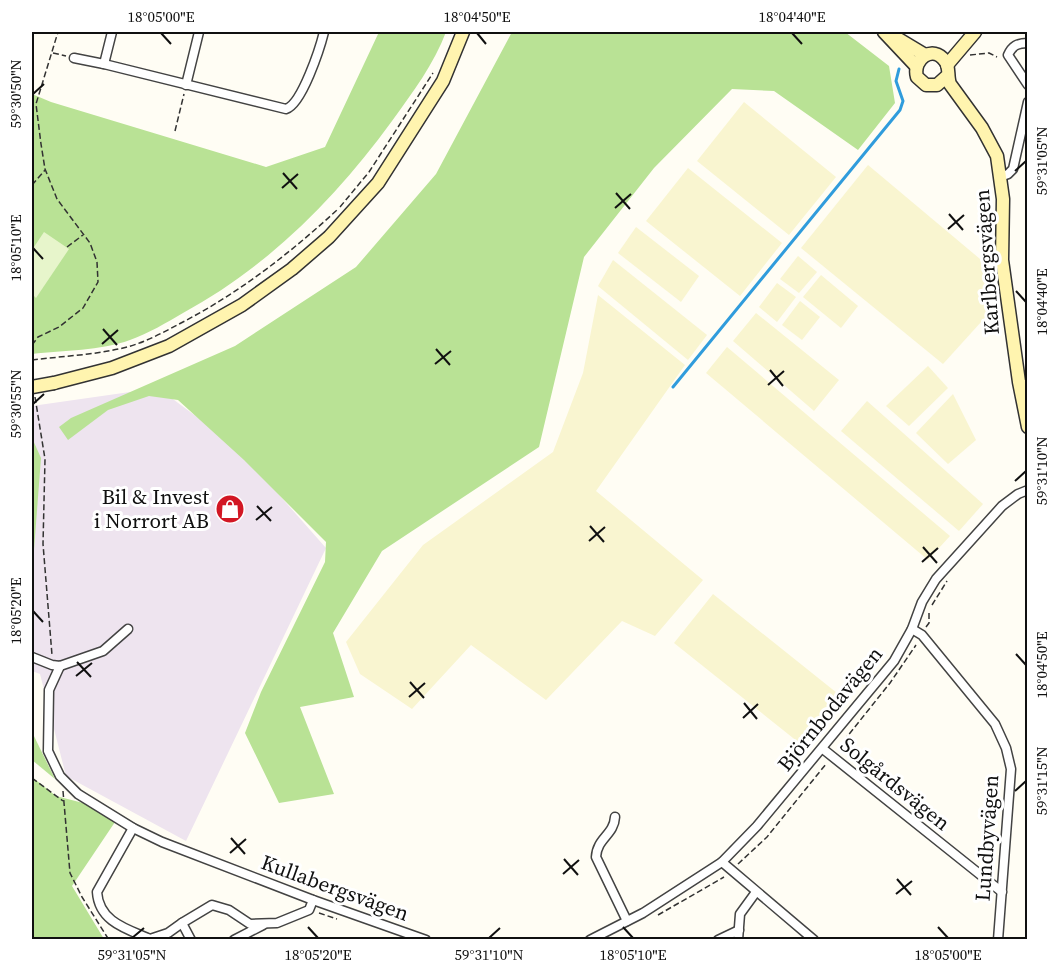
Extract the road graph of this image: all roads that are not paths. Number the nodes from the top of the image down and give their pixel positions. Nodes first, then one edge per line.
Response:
1 (112, 32) edge
2 (199, 32) edge
3 (324, 32) edge
4 (463, 32) edge
5 (884, 32) edge
6 (970, 32) edge
7 (975, 32) edge
8 (1028, 44) edge
9 (931, 54) junction
10 (74, 58) road end
11 (104, 64) junction
12 (916, 66) junction
13 (944, 75) junction
14 (186, 85) junction
15 (1028, 85) edge
16 (1028, 102) edge
17 (1000, 177) junction
18 (1023, 381) edge
19 (33, 390) edge
20 (1028, 427) edge
21 (1028, 490) edge
22 (128, 629) dead end
23 (912, 629) junction
24 (32, 657) edge
25 (56, 666) junction
26 (823, 749) junction
27 (615, 816) dead end
28 (133, 828) junction
29 (722, 862) junction
30 (1002, 891) junction
31 (756, 892) junction
32 (313, 900) junction
33 (627, 921) junction
34 (182, 923) junction
35 (266, 923) junction
36 (739, 930) junction
37 (412, 937) edge
38 (191, 939) edge
39 (234, 939) edge
40 (426, 939) edge
41 (590, 939) edge
42 (718, 939) edge
43 (738, 939) edge
44 (814, 939) edge
45 (998, 939) edge

1 - 11 street
2 - 14 street
3 - 14 street
4 - 19 street, bridge
5 - 9 street, Karlbergsvägen
5 - 12 street, Karlbergsvägen
6 - 9 street
7 - 13 street
8 - 15 street
9 - 12 street
9 - 13 street, Karlbergsvägen
10 - 11 street
11 - 14 street
12 - 13 street, Karlbergsvägen
13 - 17 street, Karlbergsvägen
16 - 17 street
17 - 18 street, Karlbergsvägen
18 - 20 street, Karlbergsvägen
21 - 23 street, Björnbodavägen
22 - 25 street
23 - 26 street, Björnbodavägen
23 - 30 street, Lundbyvägen
24 - 25 street
25 - 28 street, Kullabergsvägen
26 - 29 street, Björnbodavägen
26 - 30 street, Solgårdsvägen
27 - 33 street
28 - 32 street, Kullabergsvägen
28 - 34 street
29 - 31 street
29 - 33 street, Björnbodavägen
30 - 45 street, Lundbyvägen
31 - 36 street
31 - 44 street
32 - 35 street
32 - 37 street, Kullabergsvägen
33 - 41 street, Björnbodavägen
34 - 35 street
34 - 38 street
35 - 39 street
36 - 42 street
36 - 43 street
37 - 40 street, Kullabergsvägen

